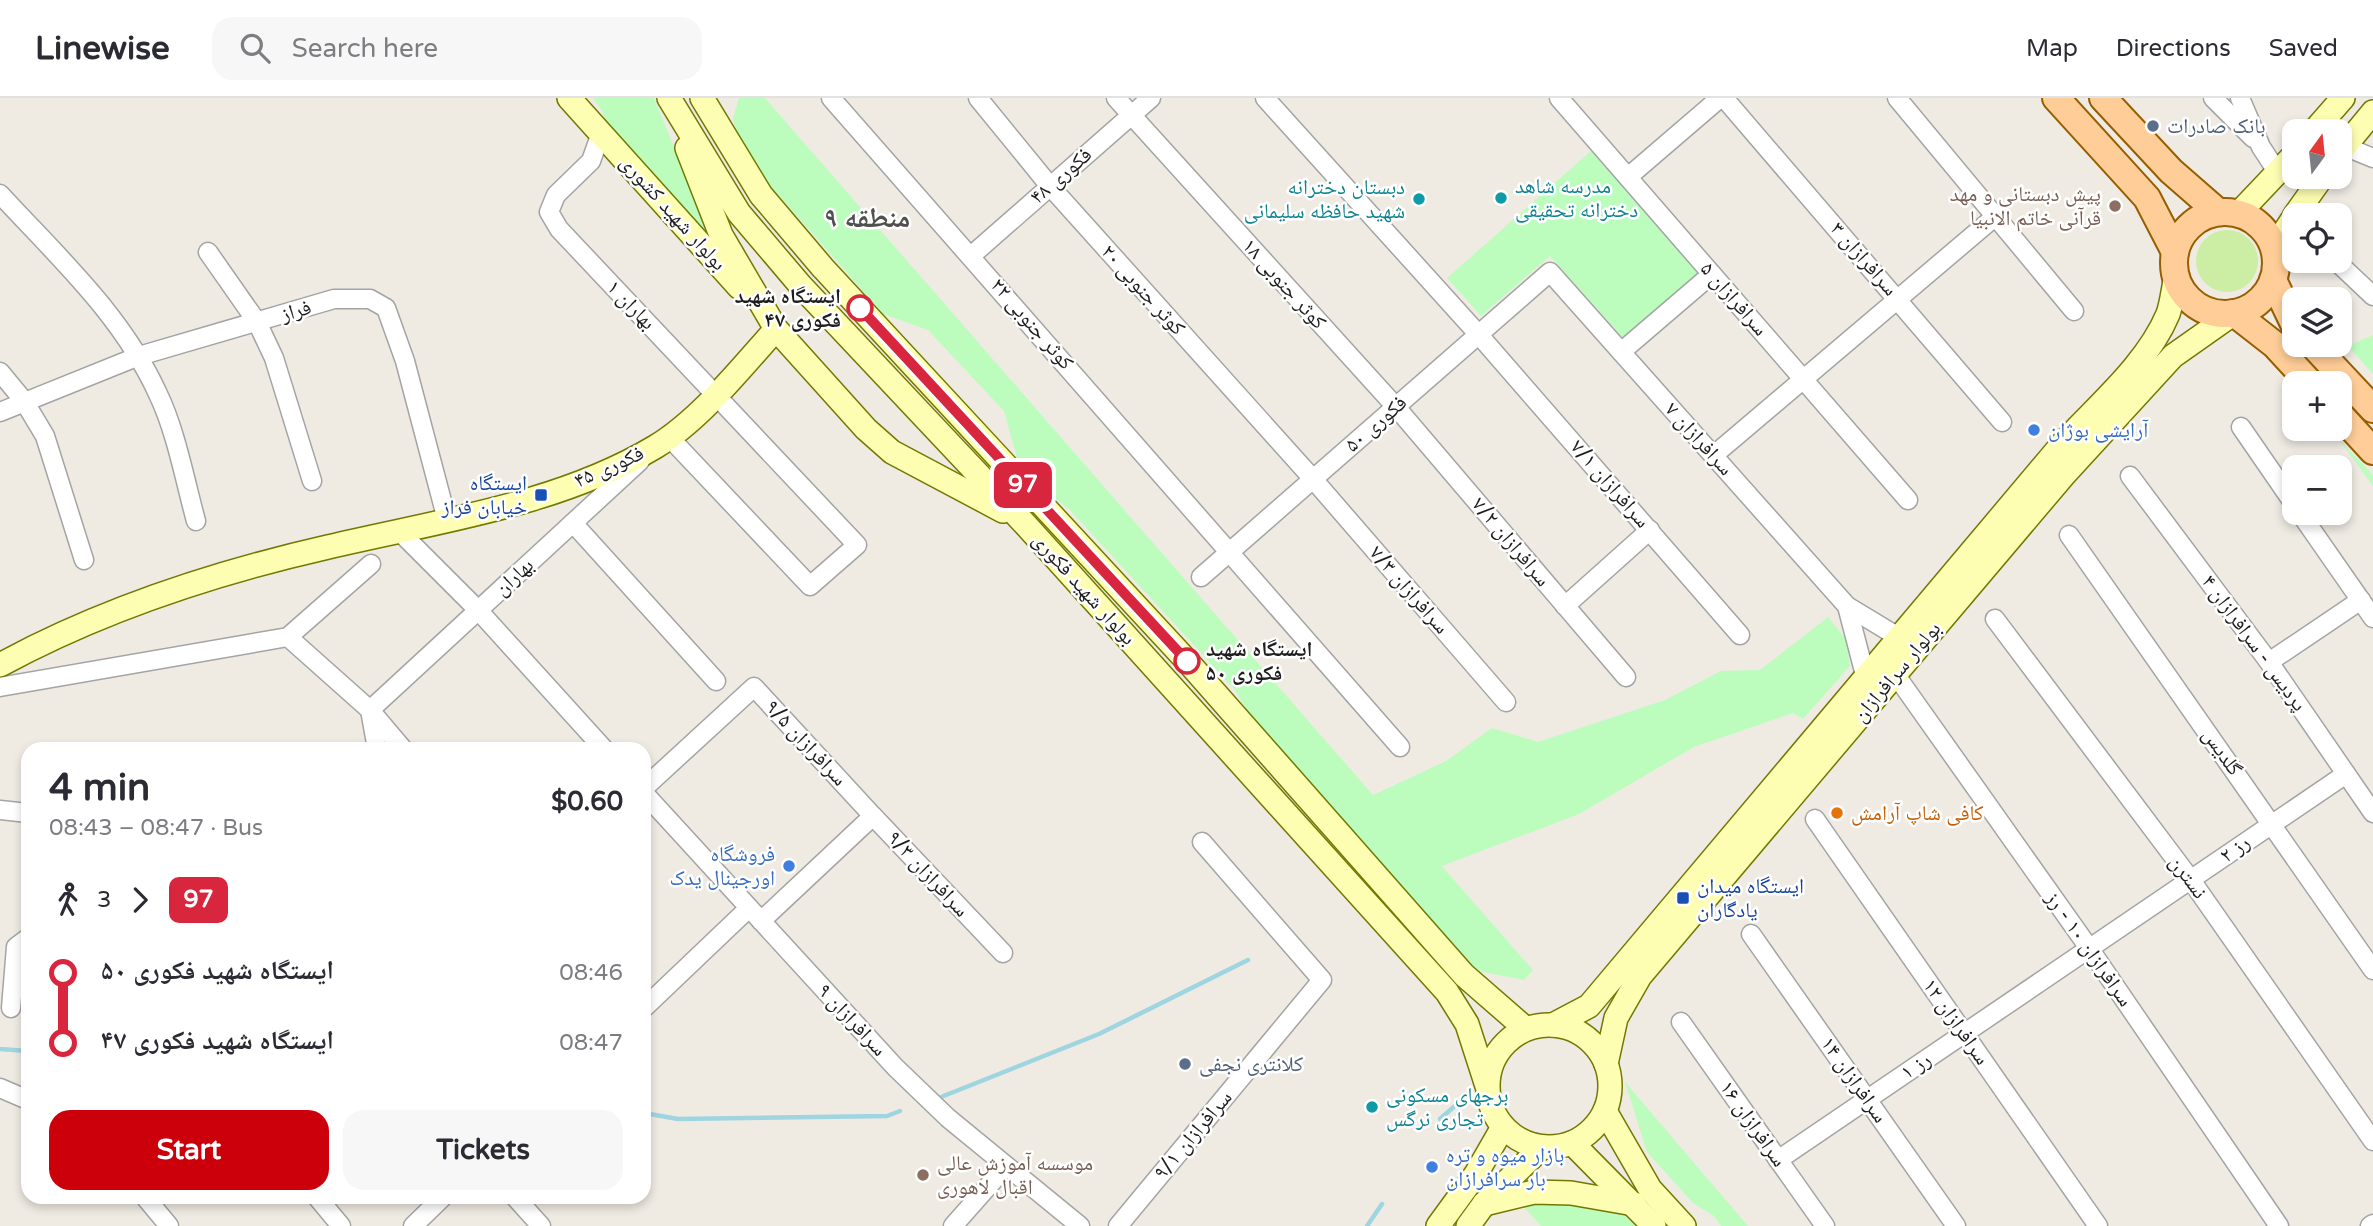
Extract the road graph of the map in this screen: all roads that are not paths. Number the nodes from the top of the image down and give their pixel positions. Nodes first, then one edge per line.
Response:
1 (569, 98) edge
2 (582, 98) edge
3 (669, 98) edge
4 (702, 98) edge
5 (723, 98) edge
6 (831, 98) edge
7 (978, 98) edge
8 (1116, 98) edge
9 (1151, 98) edge
10 (1265, 98) edge
11 (1559, 98) edge
12 (1722, 98) edge
13 (1897, 98) edge
14 (2056, 98) edge
15 (2103, 98) edge
16 (2213, 98) edge
17 (2240, 98) edge
18 (2322, 98) edge
19 (2343, 98) edge
20 (2373, 112) edge
21 (1131, 116) junction
22 (2319, 119) edge
23 (2325, 119) edge
24 (601, 133) junction
25 (725, 137) junction
26 (2352, 137) edge
27 (2261, 147) junction
28 (2352, 152) edge
29 (2373, 158) edge
30 (2282, 168) edge
31 (2278, 173) junction
32 (1628, 177) junction
33 (1049, 185) junction
34 (0, 194) edge
35 (2229, 213) junction
36 (1997, 215) junction
37 (2282, 236) edge
38 (2274, 248) junction
39 (208, 252) dead end
40 (972, 255) junction
41 (2175, 264) junction
42 (1550, 272) joint
43 (2349, 273) edge
44 (1712, 274) junction
45 (2273, 280) junction
46 (2373, 296) edge
47 (2282, 299) edge
48 (1898, 300) junction
49 (2074, 311) dead end
50 (2234, 313) junction
51 (257, 322) junction
52 (776, 329) junction
53 (1479, 335) junction
54 (1621, 352) junction
55 (139, 356) junction
56 (2324, 357) edge
57 (2299, 371) edge
58 (0, 372) edge
59 (1804, 379) junction
60 (718, 394) junction
61 (24, 401) junction
62 (1396, 407) junction
63 (2373, 409) edge
64 (0, 412) edge
65 (2002, 422) dead end
66 (2241, 427) dead end
67 (2352, 428) edge
68 (663, 441) junction
69 (2373, 451) edge
70 (1714, 455) junction
71 (2130, 476) dead end
72 (1313, 479) junction
73 (312, 481) dead end
74 (2282, 487) edge
75 (1908, 500) dead end
76 (447, 520) junction
77 (196, 521) dead end
78 (573, 523) junction
79 (1024, 523) junction
80 (2308, 525) edge
81 (1650, 530) junction
82 (399, 531) junction
83 (2069, 535) dead end
84 (1230, 551) junction
85 (84, 560) dead end
86 (371, 564) dead end
87 (1201, 577) dead end
88 (2361, 600) junction
89 (1565, 606) junction
90 (1847, 606) junction
91 (478, 610) junction
92 (2373, 618) edge
93 (1995, 619) dead end
94 (1740, 635) dead end
95 (288, 637) junction
96 (1900, 638) junction
97 (2269, 662) junction
98 (0, 665) edge
99 (1895, 674) junction
100 (1626, 677) dead end
101 (1866, 679) junction
102 (716, 681) dead end
103 (0, 687) edge
104 (1506, 702) dead end
105 (370, 710) junction
106 (376, 742) edge
107 (398, 742) edge
108 (598, 742) edge
109 (1400, 747) dead end
110 (2346, 774) junction
111 (651, 783) edge
112 (651, 798) edge
113 (0, 810) edge
114 (21, 812) edge
115 (2373, 813) edge
116 (873, 816) junction
117 (1815, 819) dead end
118 (2272, 822) junction
119 (1202, 842) dead end
120 (2191, 880) junction
121 (755, 914) junction
122 (1751, 934) dead end
123 (21, 943) edge
124 (2089, 948) junction
125 (1003, 953) dead end
126 (2373, 970) edge
127 (651, 1002) edge
128 (13, 1008) edge
129 (1681, 1022) dead end
130 (1553, 1025) junction
131 (1526, 1029) junction
132 (1964, 1033) junction
133 (1606, 1065) junction
134 (1487, 1086) junction
135 (0, 1088) edge
136 (21, 1097) edge
137 (1867, 1099) junction
138 (1605, 1111) junction
139 (1503, 1127) junction
140 (2373, 1141) edge
141 (1572, 1143) junction
142 (1542, 1147) junction
143 (1778, 1160) junction
144 (1006, 1166) junction
145 (151, 1204) edge
146 (323, 1204) edge
147 (436, 1204) edge
148 (521, 1204) edge
149 (1484, 1204) junction
150 (1634, 1204) junction
151 (169, 1226) edge
152 (341, 1226) edge
153 (413, 1226) edge
154 (541, 1226) edge
155 (953, 1226) edge
156 (1080, 1226) edge
157 (1118, 1226) edge
158 (1438, 1226) edge
159 (1468, 1226) edge
160 (1654, 1226) edge
161 (1684, 1226) edge
162 (1825, 1226) edge
163 (1956, 1226) edge
164 (2098, 1226) edge
165 (2279, 1226) edge

1 - 24 main road, بولوار شهید کشوری
2 - 24 main road
3 - 52 main road
3 - 79 main road, بولوار شهید فکوری
4 - 25 main road, بولوار شهید فکوری
5 - 25 main road
6 - 40 street, کوثر جنوبی ۲۲
7 - 33 street, کوثر جنوبی ۲۰
8 - 21 street, کوثر جنوبی ۱۸
9 - 21 street, فکوری ۴۸
10 - 53 street, سرافرازان ۷/۱
11 - 32 street, سرافرازان ۵
12 - 32 street
12 - 48 street, سرافرازان ۳
13 - 36 street
14 - 41 main road
15 - 35 main road
16 - 27 street
17 - 27 street
18 - 22 main road
19 - 23 main road
20 - 26 main road
21 - 33 street, فکوری ۴۸
21 - 62 street, کوثر جنوبی ۱۸
24 - 52 main road, بولوار شهید کشوری
24 - 60 street, بهاران ۱
25 - 131 main road, بولوار شهید فکوری
27 - 31 street
28 - 29 street
30 - 31 main road
31 - 35 main road
32 - 44 street, سرافرازان ۵
33 - 40 street, فکوری ۴۸
33 - 72 street, کوثر جنوبی ۲۰
34 - 55 street
35 - 38 main road
35 - 41 main road
36 - 48 street
36 - 49 street
37 - 38 main road
38 - 45 main road
39 - 51 street
40 - 84 street, کوثر جنوبی ۲۲
41 - 50 main road
41 - 96 main road, بولوار سرافرازان
42 - 53 street, فکوری ۵۰
42 - 54 street, سرافرازان ۷
43 - 46 street
44 - 54 street
44 - 59 street, سرافرازان ۵
45 - 47 main road
45 - 50 main road
48 - 59 street
48 - 65 street, سرافرازان ۳
50 - 57 main road
50 - 99 main road, بولوار سرافرازان
51 - 55 street, فراز
51 - 73 street
51 - 76 street, فراز
52 - 60 main road, فکوری ۴۵
52 - 79 main road
53 - 62 street, فکوری ۵۰
53 - 81 street, سرافرازان ۷/۱
54 - 70 street, سرافرازان ۷
55 - 61 street, فراز
55 - 77 street
56 - 63 main road
58 - 61 street
59 - 70 street
59 - 75 street, سرافرازان ۵
60 - 68 main road, فکوری ۴۵
60 - 68 street, بهاران ۱
61 - 64 street, فراز
61 - 85 street
62 - 72 street, فکوری ۵۰
62 - 89 street, سرافرازان ۷/۲
66 - 74 street
67 - 69 main road
68 - 76 main road, فکوری ۴۵
68 - 78 street, بهاران
70 - 90 street, سرافرازان ۷
71 - 97 street, پردیس - سرافرازان ۴
72 - 84 street, فکوری ۵۰
72 - 104 street, سرافرازان ۷/۳
76 - 82 main road, فکوری ۴۵
78 - 91 street, بهاران
78 - 102 street
79 - 134 main road, بولوار شهید فکوری
80 - 88 street
81 - 89 street
81 - 94 street, سرافرازان ۷/۱
82 - 91 street
82 - 98 main road, فکوری ۴۵
83 - 118 street, گلدیس
84 - 87 street, فکوری ۵۰
84 - 109 street, کوثر جنوبی ۲۲
86 - 95 street
88 - 92 street
88 - 97 street
89 - 100 street, سرافرازان ۷/۲
90 - 96 street
90 - 101 street
91 - 105 street, بهاران
91 - 108 street
93 - 120 street, نسترن
95 - 103 street
95 - 105 street
96 - 101 main road, بولوار سرافرازان
97 - 110 street, پردیس - سرافرازان ۴
99 - 124 street, سرافرازان ۱۰ - رز
99 - 133 main road, بولوار سرافرازان
101 - 130 main road, بولوار سرافرازان
105 - 106 street
105 - 107 street
110 - 115 street, پردیس - سرافرازان ۴
110 - 118 street, رز ۲
111 - 116 street, سرافرازان ۹/۵
112 - 121 street, سرافرازان ۹
113 - 114 street
116 - 121 street, سرافرازان ۹/۳
116 - 125 street, سرافرازان ۹/۳
117 - 132 street, سرافرازان ۱۲
118 - 120 street, رز ۲
118 - 126 street, گلدیس
119 - 157 street, سرافرازان ۹/۱
120 - 124 street, رز ۲
120 - 140 street, نسترن
121 - 127 street, سرافرازان ۹/۳
121 - 144 street, سرافرازان ۹
122 - 137 street, سرافرازان ۱۴
123 - 128 street
124 - 132 street, رز ۱
124 - 165 street, سرافرازان ۱۰ - رز
129 - 143 street, سرافرازان ۱۶
130 - 131 main road
130 - 133 main road
131 - 134 main road
132 - 137 street, رز ۱
132 - 164 street, سرافرازان ۱۲
133 - 138 main road
134 - 139 main road
135 - 136 street
137 - 143 street, رز ۱
137 - 163 street, سرافرازان ۱۴
138 - 141 main road
138 - 161 main road
139 - 142 main road
139 - 158 main road
141 - 142 main road
141 - 150 main road
142 - 149 main road
143 - 162 street, سرافرازان ۱۶
144 - 155 street
144 - 156 street, سرافرازان ۹
145 - 151 street
146 - 152 street
147 - 153 street
148 - 154 street
149 - 150 main road
149 - 159 main road
150 - 160 main road

